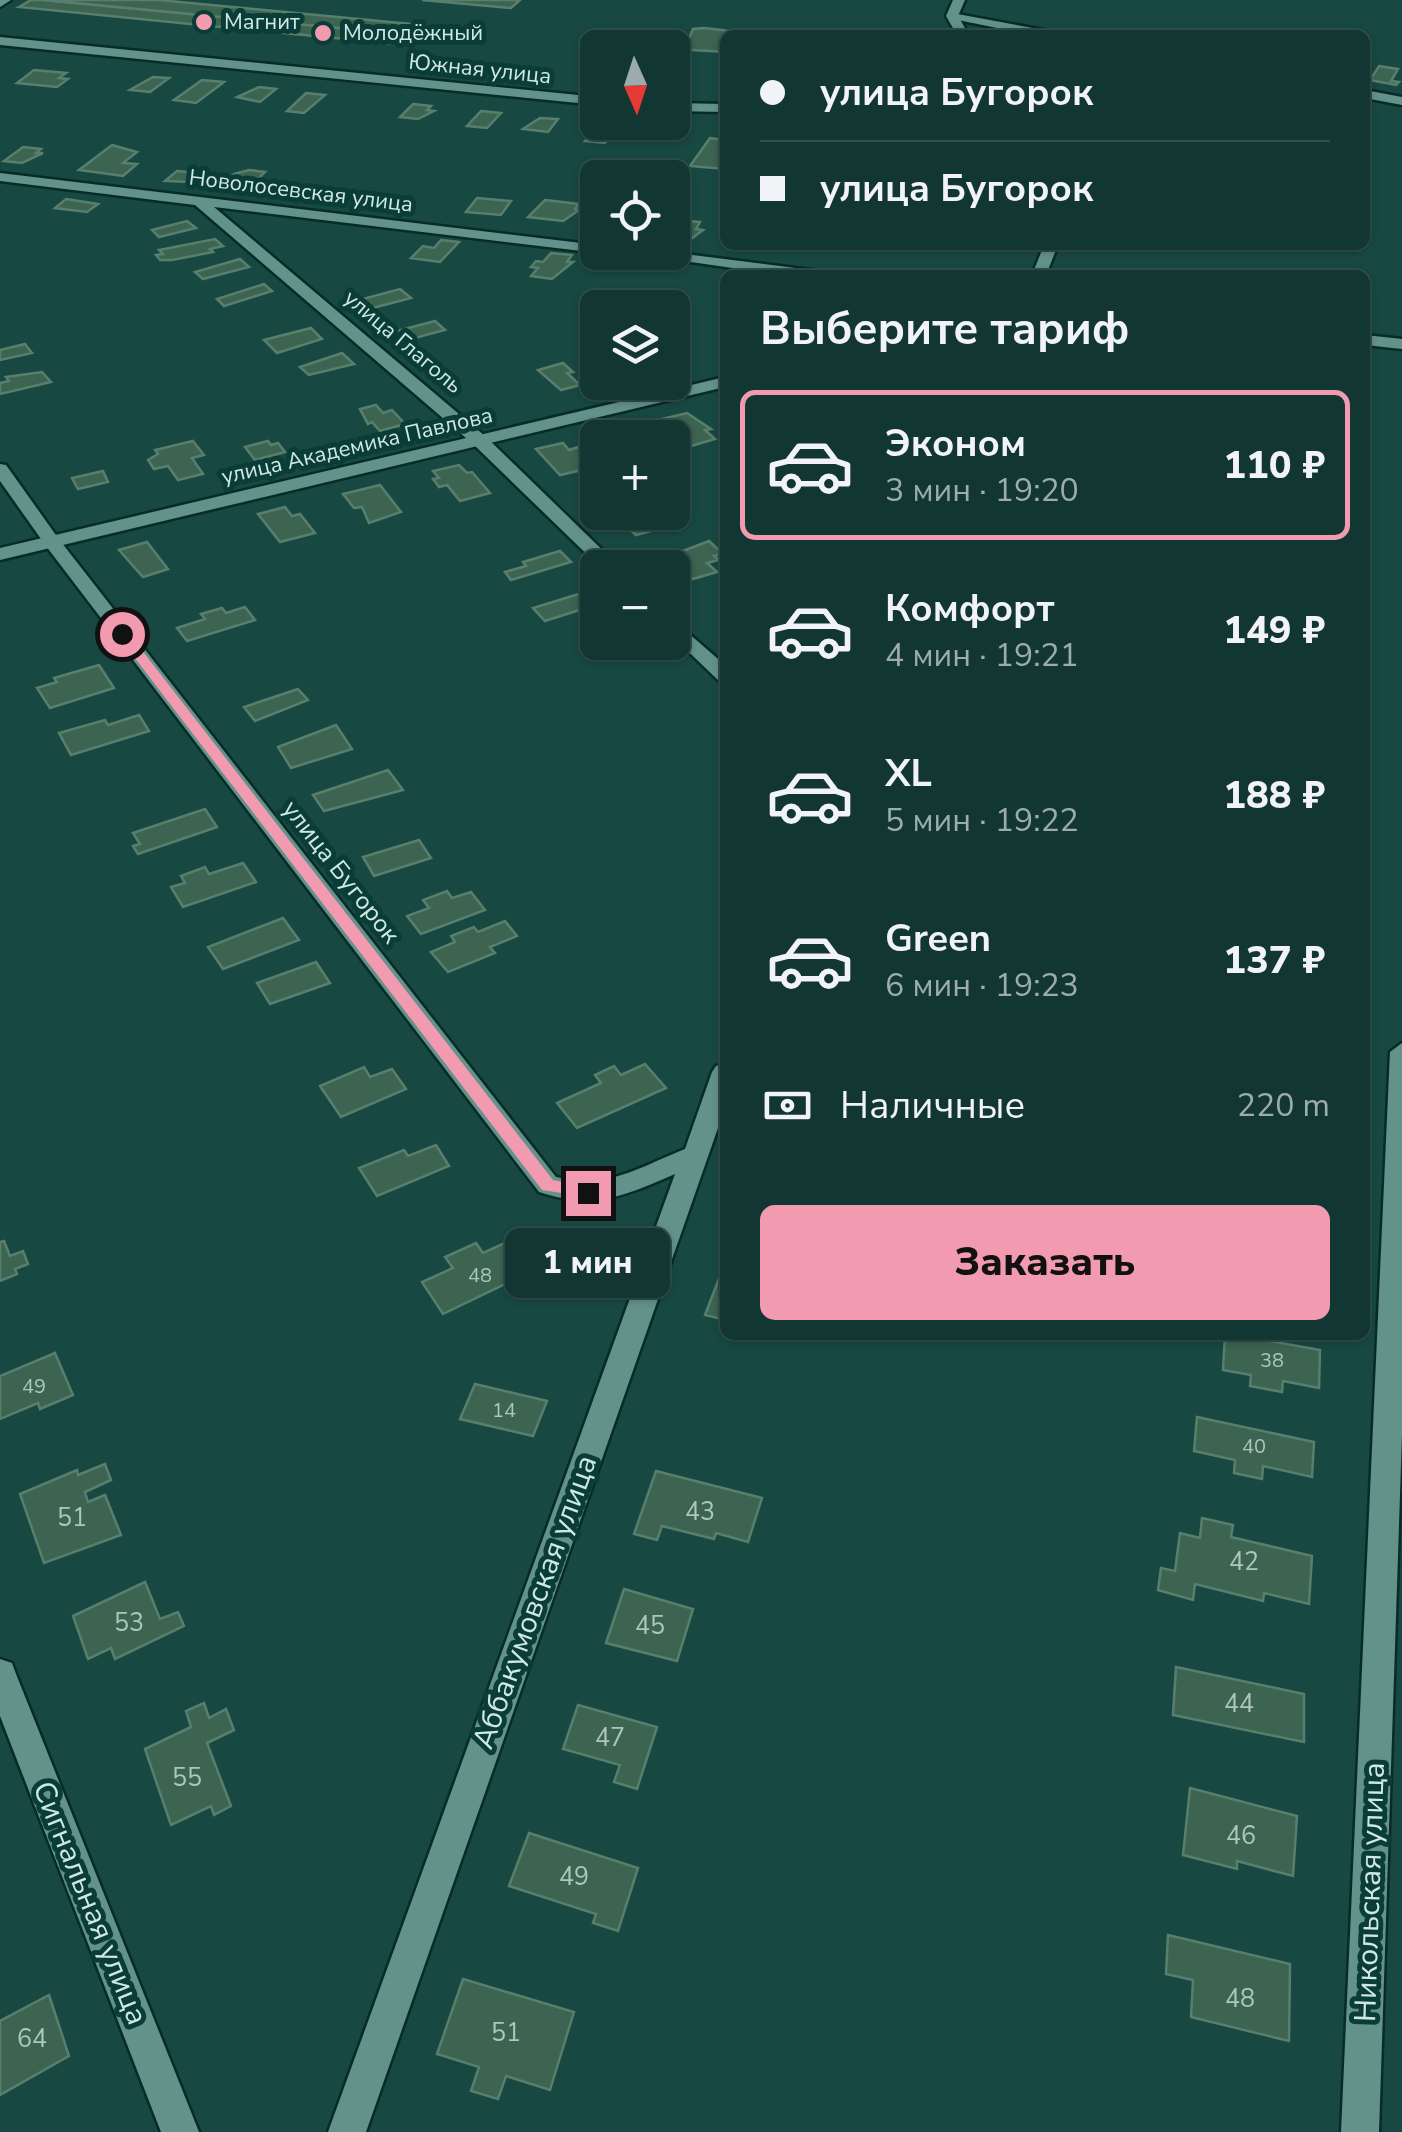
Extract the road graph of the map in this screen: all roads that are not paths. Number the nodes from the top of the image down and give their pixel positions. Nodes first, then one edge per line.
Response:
1 (959, 0) edge
2 (952, 16) junction
3 (960, 30) edge
4 (1023, 30) edge
5 (0, 40) edge
6 (1370, 95) edge
7 (580, 99) edge
8 (1402, 101) edge
9 (690, 107) edge
10 (720, 108) edge
11 (0, 177) edge
12 (200, 202) junction
13 (580, 247) edge
14 (690, 259) edge
15 (777, 270) edge
16 (1370, 341) edge
17 (1402, 344) edge
18 (720, 383) edge
19 (480, 440) junction
20 (0, 468) edge
21 (52, 542) junction
22 (593, 550) edge
23 (0, 554) edge
24 (690, 642) edge
25 (720, 671) edge
26 (1402, 1052) edge
27 (720, 1086) edge
28 (694, 1156) junction
29 (0, 1674) edge
30 (180, 2132) edge
31 (347, 2132) edge
32 (1360, 2132) edge

1 - 2 street
2 - 3 street
2 - 4 street
5 - 7 street, Южная улица
6 - 8 street
9 - 10 street
11 - 12 street, Новолосевская улица
12 - 13 street, Новолосевская улица
12 - 19 street, улица Глаголь
14 - 15 street
16 - 17 street
18 - 19 street, улица Академика Павлова
19 - 21 street, улица Академика Павлова
19 - 22 street, улица Глаголь
20 - 21 street, улица Бугорок
21 - 23 street, улица Академика Павлова
21 - 28 street, улица Бугорок
24 - 25 street
26 - 32 street, Никольская улица
27 - 28 street, Аббакумовская улица
28 - 31 street, Аббакумовская улица
29 - 30 street, Сигнальная улица

